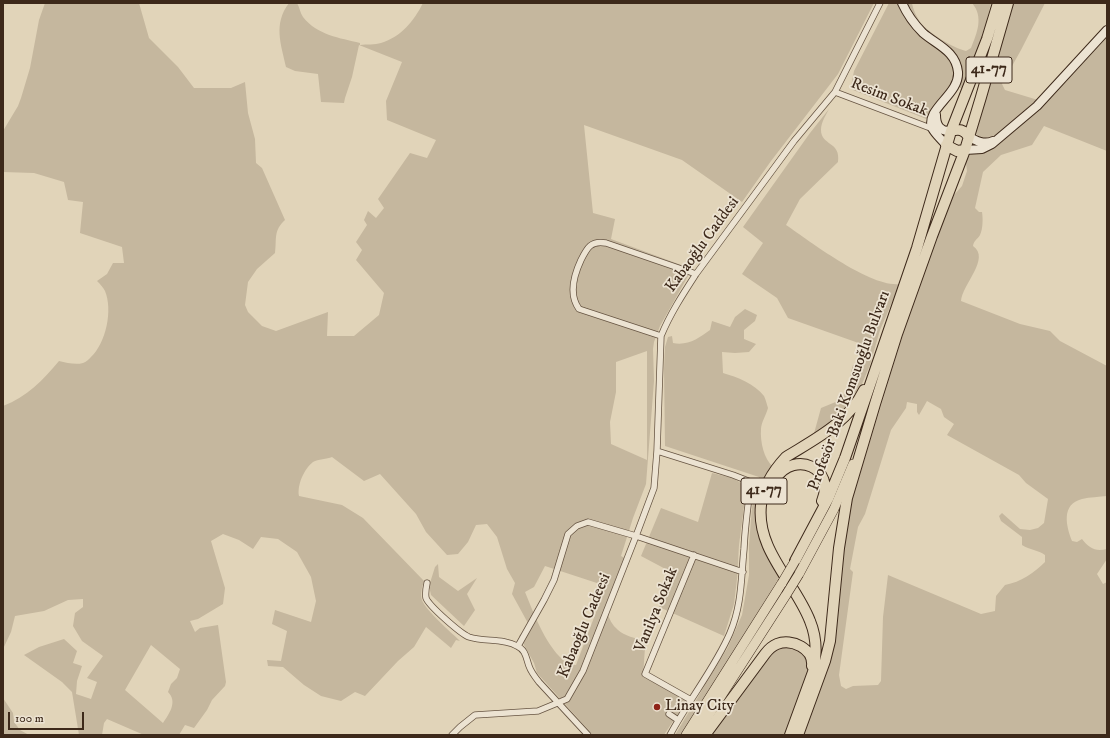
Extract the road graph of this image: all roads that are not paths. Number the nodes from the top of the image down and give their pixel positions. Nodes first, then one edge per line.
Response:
1 (880, 3) edge
2 (902, 3) edge
3 (998, 3) edge
4 (1008, 3) edge
5 (1107, 30) edge
6 (836, 92) junction
7 (938, 108) junction
8 (932, 129) junction
9 (951, 131) junction
10 (968, 136) junction
11 (999, 138) junction
12 (946, 144) junction
13 (965, 150) junction
14 (696, 274) junction
15 (887, 335) junction
16 (661, 336) junction
17 (874, 404) junction
18 (657, 451) junction
19 (636, 536) junction
20 (694, 555) junction
21 (795, 561) junction
22 (743, 572) junction
23 (427, 583) dead end
24 (518, 646) junction
25 (813, 684) junction
26 (691, 700) junction
27 (558, 702) junction
28 (669, 714) dead end
29 (678, 720) junction
30 (452, 735) edge
31 (588, 735) edge
32 (670, 735) edge
33 (686, 735) edge
34 (696, 735) edge
35 (705, 735) edge
36 (790, 735) edge
37 (798, 735) edge

1 - 6 street, Kabaoğlu Caddesi
2 - 7 street
3 - 9 highway, 41-77
4 - 10 highway, 41-77
5 - 11 street
6 - 8 street, Resim Sokak
6 - 14 street, Kabaoğlu Caddesi
7 - 8 street
7 - 9 street
8 - 12 street
9 - 10 highway
9 - 12 highway
10 - 11 street
10 - 13 highway
11 - 13 street
12 - 13 highway
12 - 15 highway, Profesör Baki Komsuoğlu Bulvarı / 41-77
13 - 17 highway, Profesör Baki Komsuoğlu Bulvarı / 41-77
14 - 16 street, Kabaoğlu Caddesi
14 - 16 street
15 - 21 highway, Profesör Baki Komsuoğlu Bulvarı
15 - 25 highway, 41-77
16 - 18 street, Kabaoğlu Caddesi
17 - 25 highway, 41-77
17 - 34 main road, Profesör Baki Komsuoğlu Bulvarı, bridge
18 - 19 street, Kabaoğlu Caddesi
18 - 22 street
19 - 20 street
19 - 24 street
19 - 27 street, Kabaoğlu Cadeesi
20 - 22 street
20 - 26 street, Vanilya Sokak
21 - 25 highway
21 - 33 main road, Profesör Baki Komsuoğlu Bulvarı, bridge
22 - 26 street
23 - 24 street
24 - 27 street
25 - 35 highway
25 - 36 highway, 41-77
25 - 37 highway, 41-77
26 - 29 street
27 - 30 street, Kabaoğlu Cadeesi
27 - 31 street
28 - 29 street
29 - 32 street

